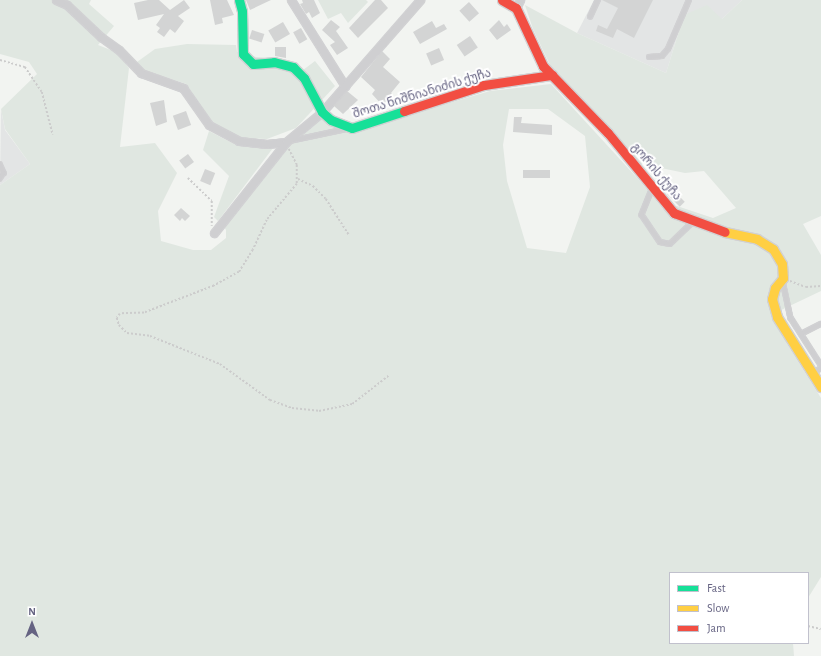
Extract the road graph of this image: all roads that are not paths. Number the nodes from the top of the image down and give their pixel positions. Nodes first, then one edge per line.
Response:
1 (56, 0) edge
2 (239, 0) edge
3 (291, 0) edge
4 (420, 0) edge
5 (502, 0) edge
6 (598, 0) edge
7 (689, 0) edge
8 (518, 4) edge
9 (590, 17) dead end
10 (649, 57) dead end
11 (552, 75) junction
12 (345, 86) junction
13 (322, 112) junction
14 (352, 128) junction
15 (286, 142) junction
16 (0, 164) edge
17 (0, 179) edge
18 (653, 187) junction
19 (693, 222) junction
20 (214, 233) road end
21 (783, 278) junction
22 (821, 324) edge
23 (801, 334) junction
24 (821, 366) edge
25 (812, 373) junction
26 (821, 387) edge

1 - 15 street
2 - 13 street, შოთა ნიშნიანიძის ქუჩა
3 - 12 street
4 - 12 street
5 - 8 street, გორის ქუჩა
6 - 9 lane
7 - 10 lane
8 - 11 street, გორის ქუჩა
11 - 14 street, შოთა ნიშნიანიძის ქუჩა
11 - 18 street, გორის ქუჩა
12 - 13 street
13 - 14 street, შოთა ნიშნიანიძის ქუჩა
13 - 15 street
14 - 15 lane
15 - 20 street
16 - 17 lane
18 - 19 street, გორის ქუჩა
18 - 19 lane
19 - 21 street, გორის ქუჩა
21 - 23 lane
21 - 25 street
22 - 23 lane
23 - 24 lane
24 - 25 lane
25 - 26 street

